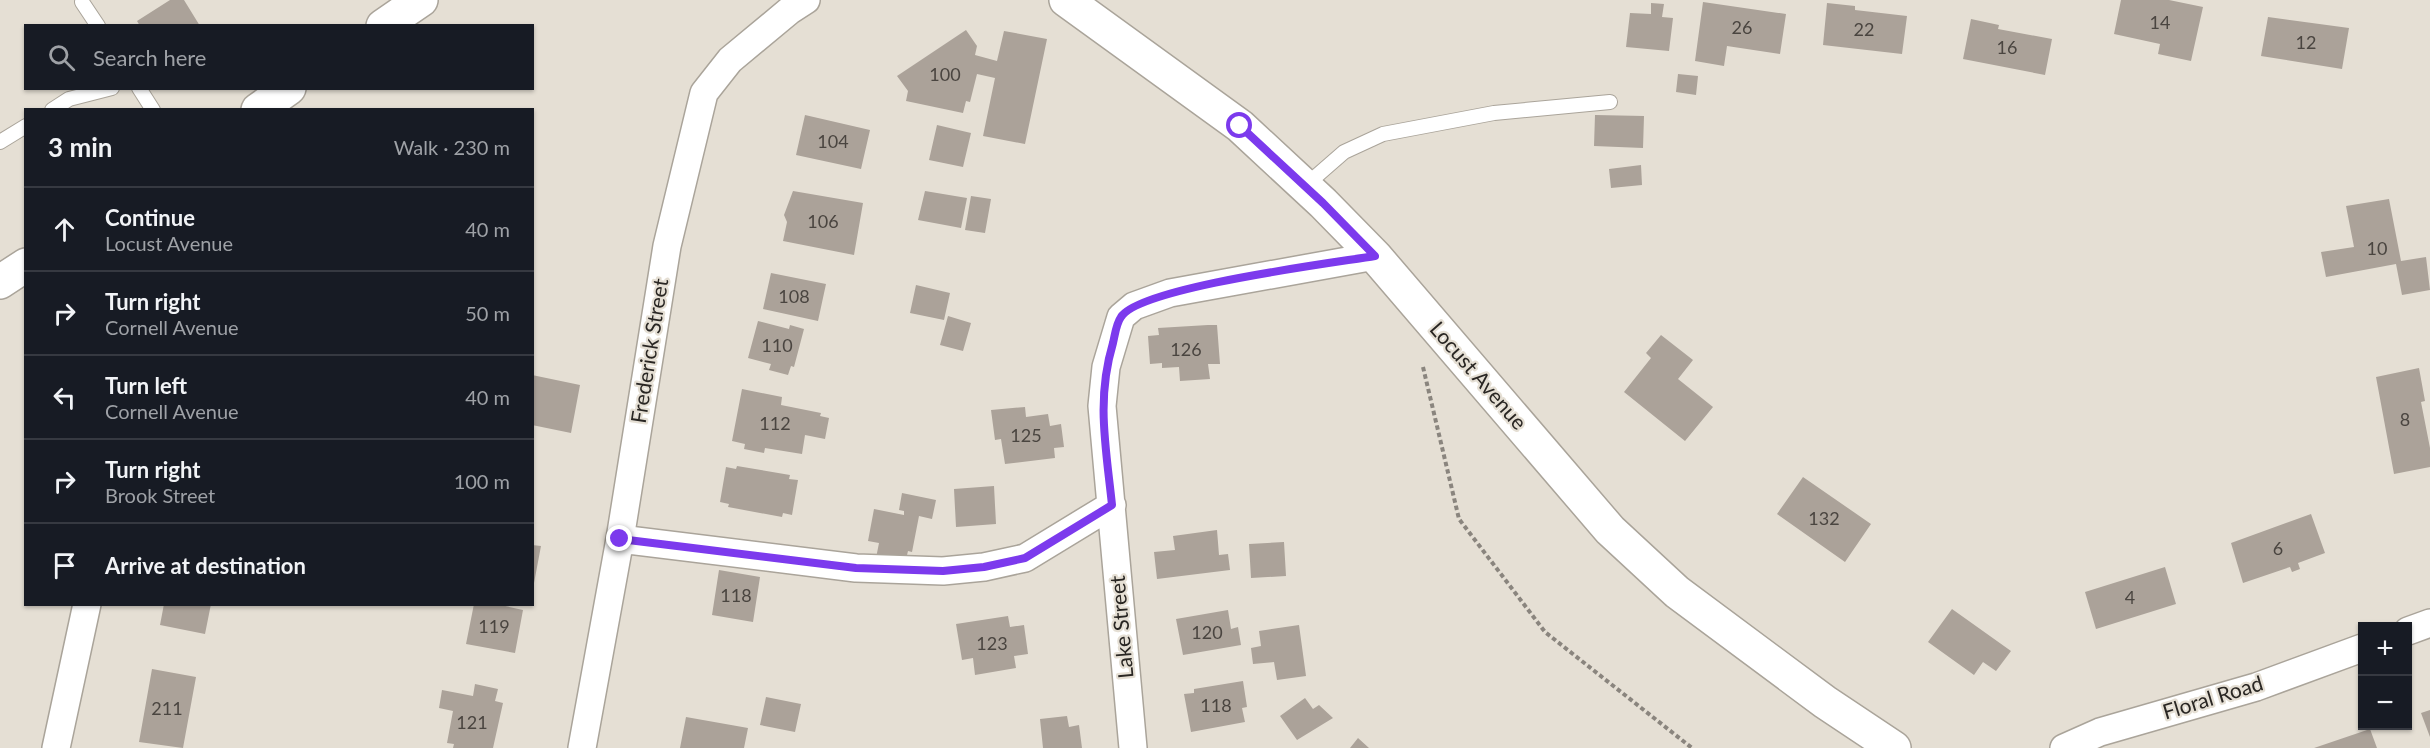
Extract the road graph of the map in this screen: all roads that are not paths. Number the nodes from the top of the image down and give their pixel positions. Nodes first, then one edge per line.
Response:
1 (421, 0) edge
2 (806, 0) edge
3 (1066, 0) edge
4 (82, 2) dead end
5 (97, 24) edge
6 (386, 24) edge
7 (104, 90) edge
8 (140, 90) edge
9 (286, 90) edge
10 (1610, 102) dead end
11 (55, 108) edge
12 (152, 108) edge
13 (261, 108) edge
14 (24, 127) edge
15 (0, 142) edge
16 (1305, 186) junction
17 (1375, 256) junction
18 (24, 266) edge
19 (0, 282) edge
20 (1112, 505) junction
21 (620, 539) junction
22 (87, 606) edge
23 (2430, 623) edge
24 (2412, 630) edge
25 (2358, 649) edge
26 (56, 748) edge
27 (582, 748) edge
28 (1133, 748) edge
29 (1894, 748) edge
30 (2064, 748) edge

1 - 6 street
2 - 21 street, Frederick Street
3 - 16 street, Locust Avenue
4 - 5 lane
7 - 11 lane
8 - 12 lane
9 - 13 street
10 - 16 lane
14 - 15 lane
16 - 17 street, Locust Avenue
17 - 20 street, Lake Street
17 - 29 street, Locust Avenue
18 - 19 street
20 - 21 street
20 - 28 street, Lake Street
21 - 27 street, Frederick Street
22 - 26 street
23 - 24 street
25 - 30 street, Floral Road

